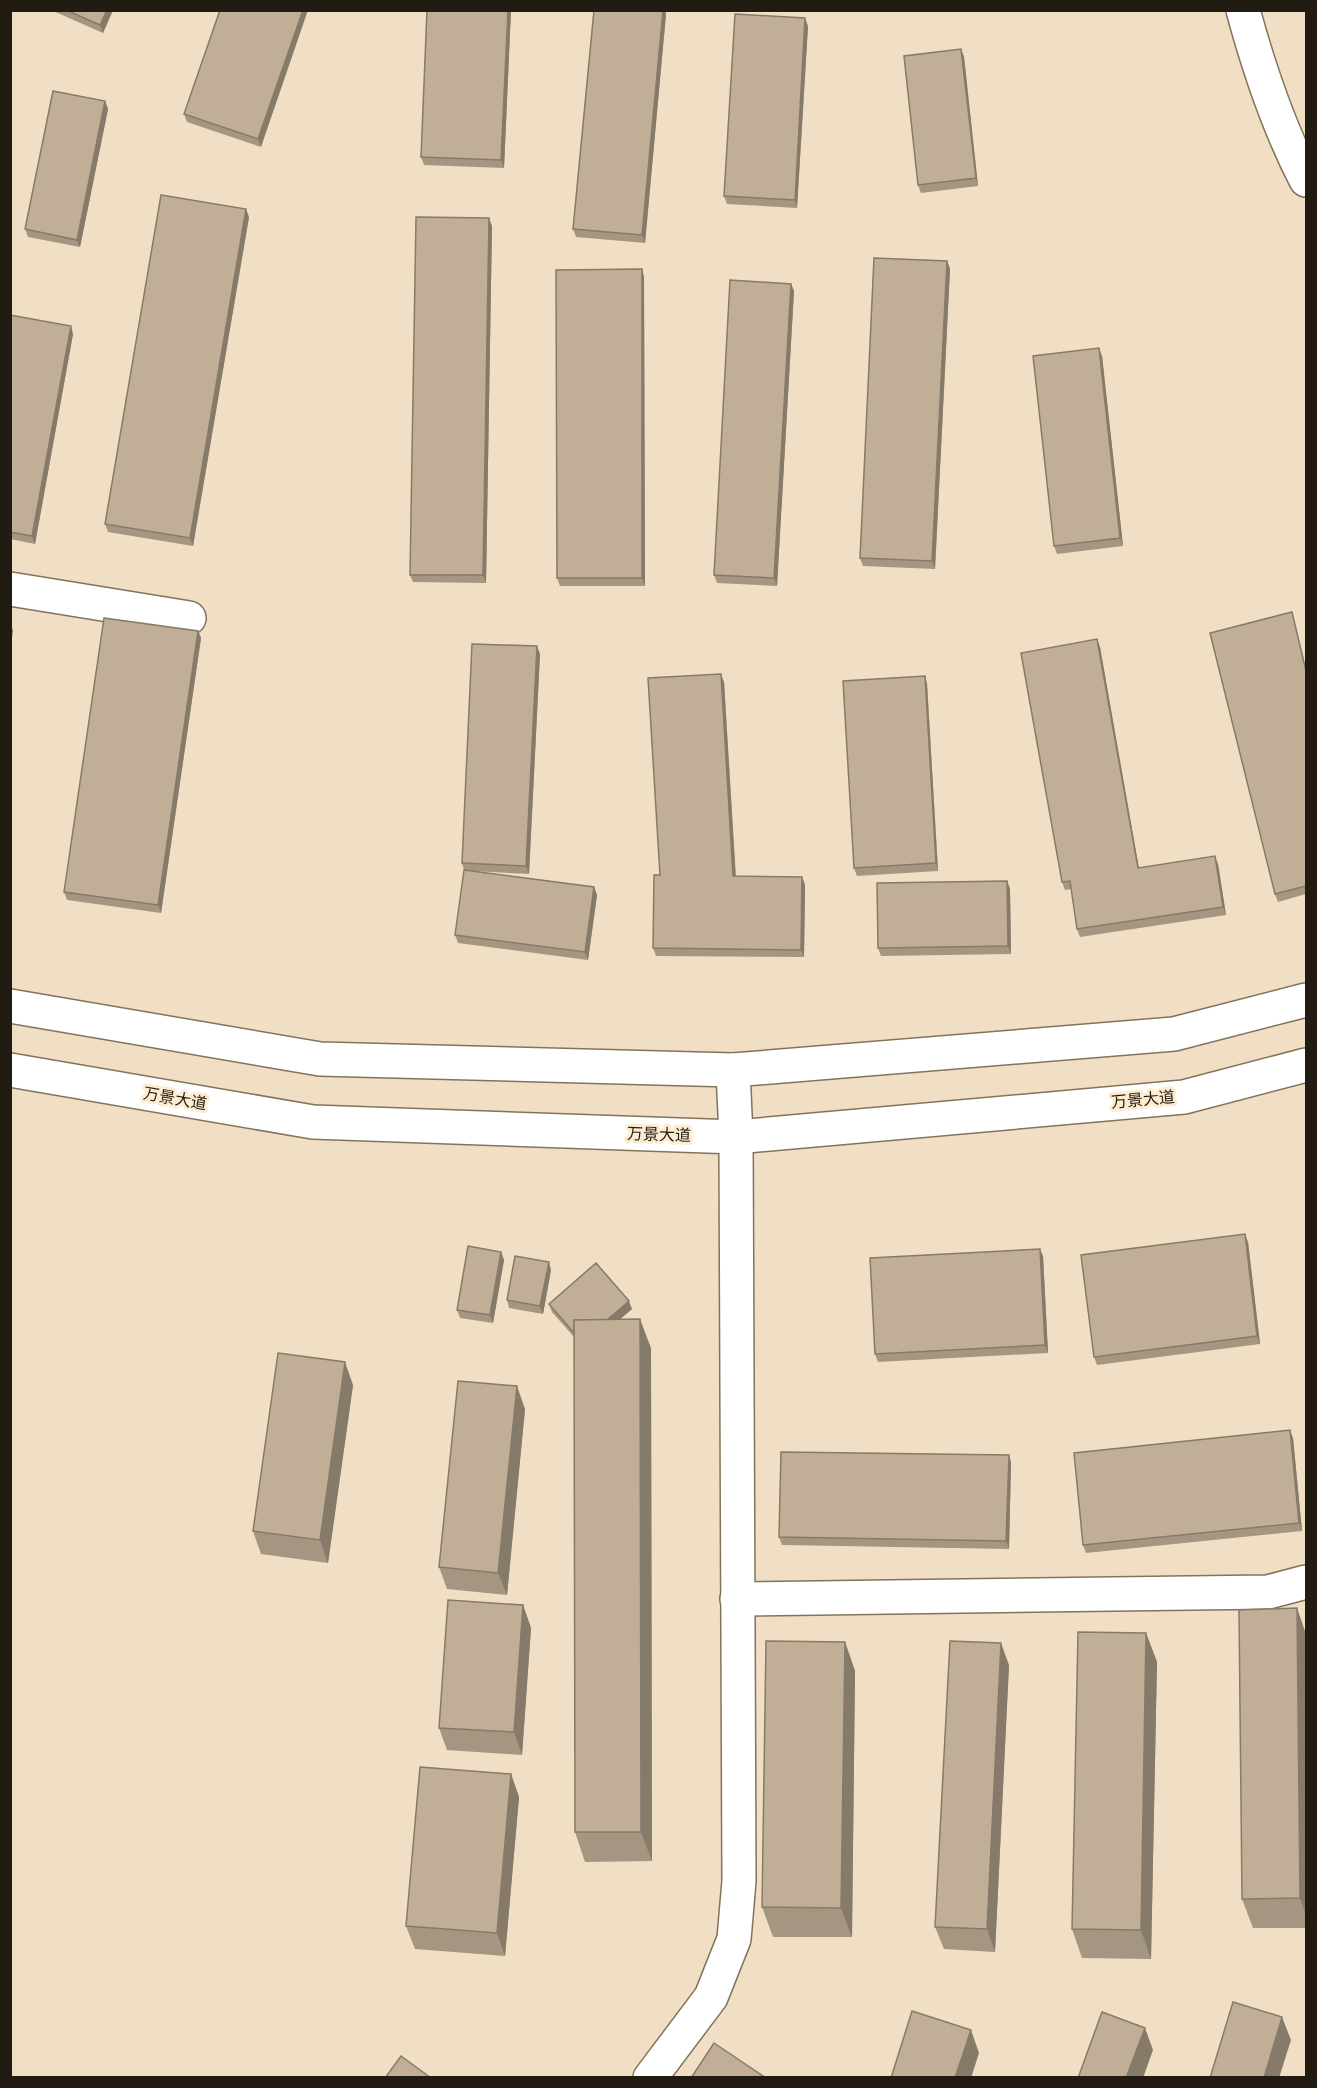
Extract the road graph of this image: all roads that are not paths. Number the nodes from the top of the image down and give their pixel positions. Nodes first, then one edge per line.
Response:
1 (1243, 10) edge
2 (1306, 180) edge
3 (10, 589) edge
4 (189, 618) dead end
5 (1306, 1000) edge
6 (10, 1006) edge
7 (1306, 1065) edge
8 (10, 1070) edge
9 (733, 1070) junction
10 (736, 1137) junction
11 (1306, 1582) edge
12 (737, 1599) junction
13 (650, 2078) edge

1 - 2 main road
3 - 4 main road
5 - 9 main road
6 - 9 main road
7 - 10 main road, 万景大道
8 - 10 main road, 万景大道
9 - 10 main road
10 - 12 main road
11 - 12 main road
12 - 13 main road

